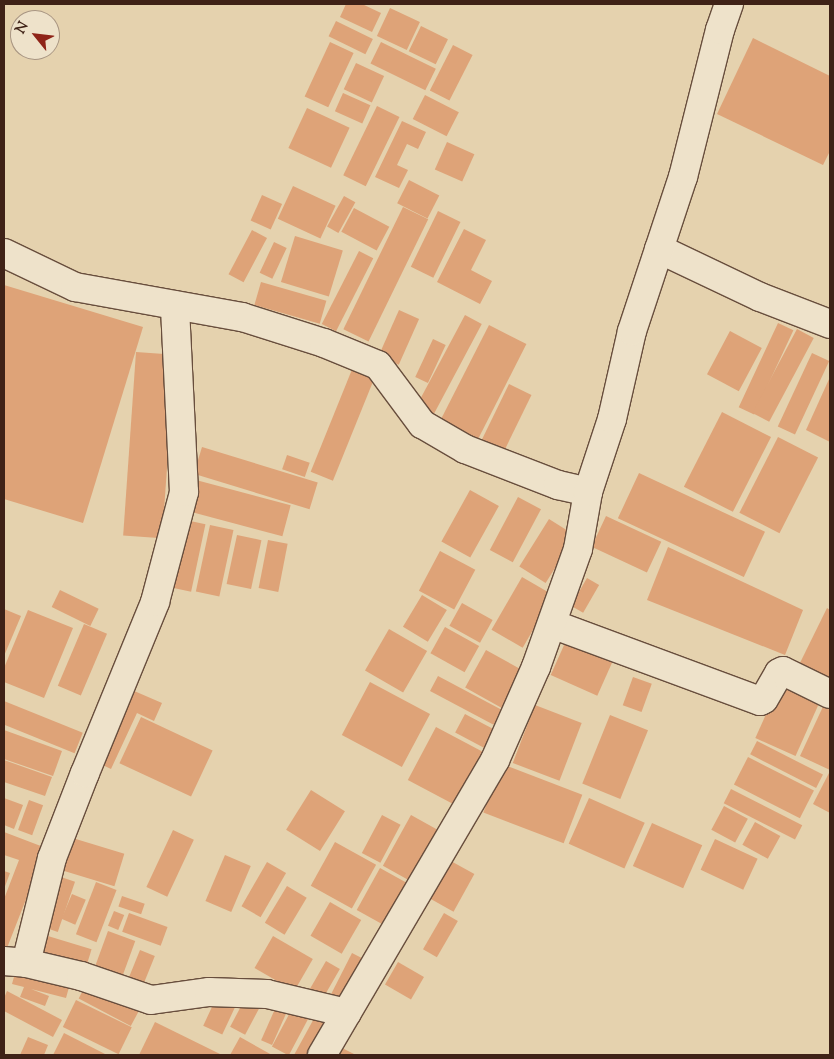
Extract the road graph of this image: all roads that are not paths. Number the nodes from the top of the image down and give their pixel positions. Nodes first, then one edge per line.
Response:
1 (729, 4) edge
2 (659, 249) junction
3 (4, 253) edge
4 (175, 305) junction
5 (830, 324) edge
6 (588, 492) junction
7 (552, 624) junction
8 (830, 694) edge
9 (15, 962) edge
10 (347, 1013) junction
11 (322, 1055) edge

1 - 2 street
2 - 5 street
2 - 6 street
3 - 4 street
4 - 6 street
4 - 9 street
6 - 7 street
7 - 8 street
7 - 10 street
9 - 10 street
10 - 11 street

